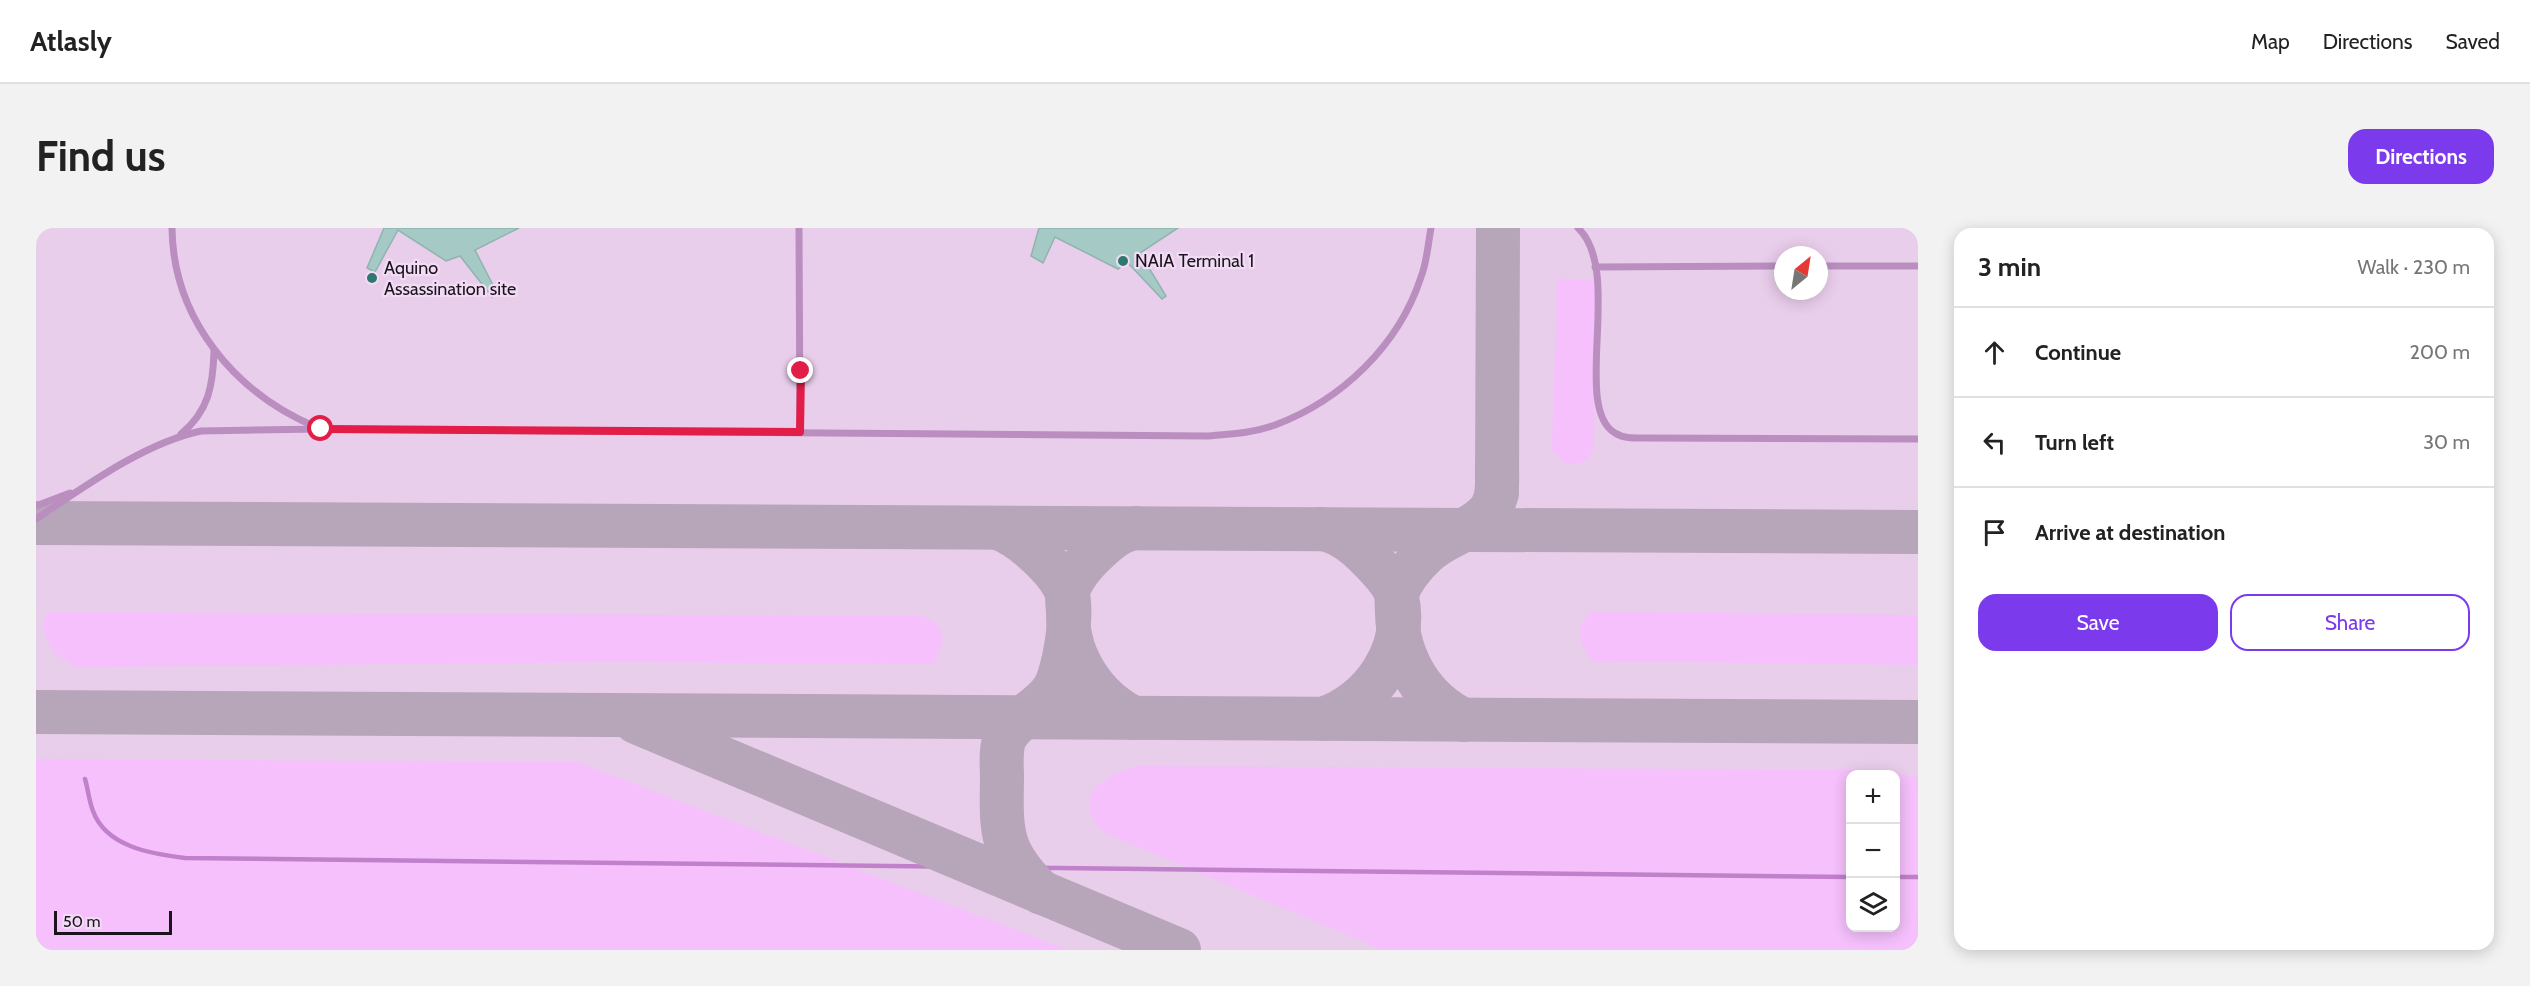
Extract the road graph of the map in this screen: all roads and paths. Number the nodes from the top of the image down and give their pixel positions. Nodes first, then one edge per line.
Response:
1 (172, 228) edge
2 (799, 228) edge
3 (1431, 228) edge
4 (1578, 228) edge
5 (1587, 228) edge
6 (1588, 237) junction
7 (1774, 266) edge
8 (1828, 266) edge
9 (1918, 266) edge
10 (1595, 267) junction
11 (214, 351) junction
12 (321, 429) junction
13 (800, 432) junction
14 (174, 439) junction
15 (1918, 439) edge
16 (82, 488) junction
17 (36, 506) edge
18 (36, 519) edge

1 - 11 lane
2 - 13 lane
3 - 13 lane
4 - 6 lane
5 - 6 lane
6 - 10 lane
7 - 10 lane
8 - 9 lane
10 - 15 lane
11 - 12 lane
11 - 14 lane
12 - 13 lane
12 - 14 lane
14 - 16 lane
16 - 17 lane
16 - 18 lane

